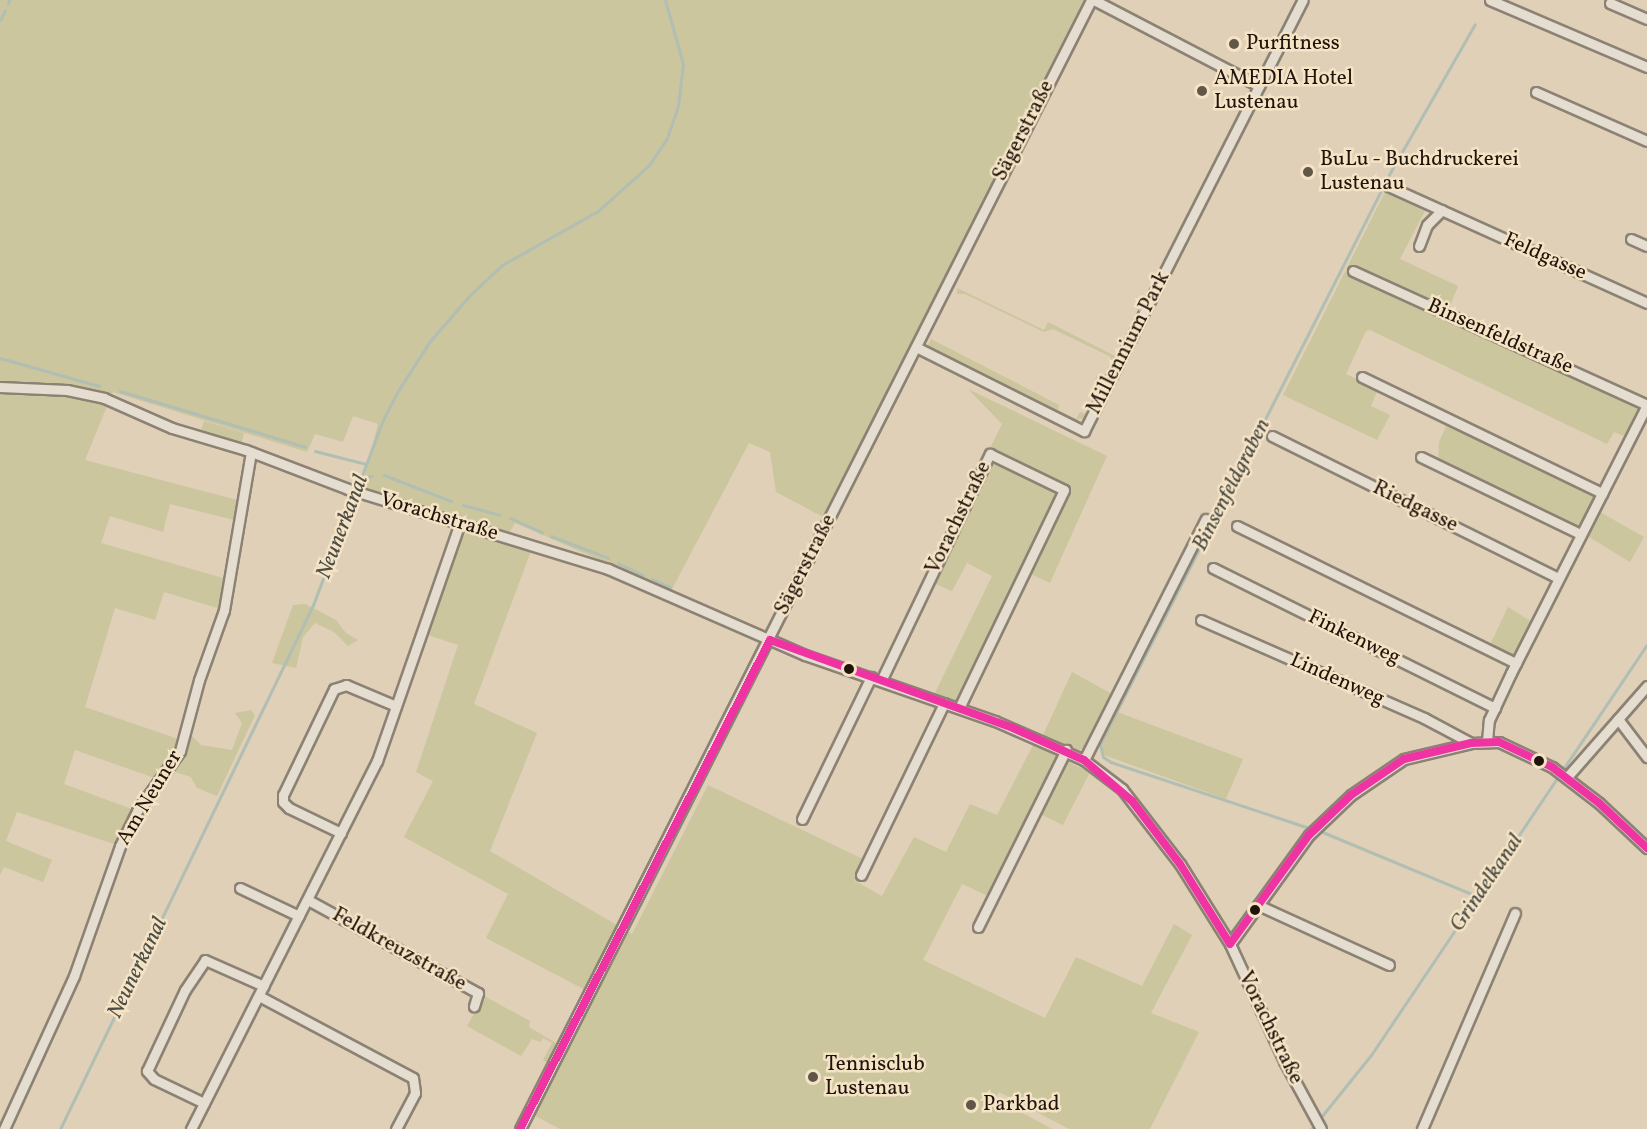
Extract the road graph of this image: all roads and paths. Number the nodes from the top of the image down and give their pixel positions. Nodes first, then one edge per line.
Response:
1 (1092, 0) edge
2 (1303, 0) edge
3 (1490, 0) edge
4 (1610, 3) dead end
5 (1647, 19) edge
6 (1647, 67) edge
7 (1260, 86) junction
8 (1536, 92) dead end
9 (1647, 141) edge
10 (1388, 186) dead end
11 (1442, 210) junction
12 (1631, 238) dead end
13 (1419, 246) dead end
14 (1647, 246) edge
15 (1353, 271) dead end
16 (1647, 303) edge
17 (916, 347) junction
18 (1362, 377) dead end
19 (0, 387) edge
20 (1647, 405) edge
21 (1272, 436) dead end
22 (251, 452) junction
23 (1421, 457) dead end
24 (1602, 493) junction
25 (1206, 519) dead end
26 (460, 523) junction
27 (1237, 526) dead end
28 (1580, 534) junction
29 (1213, 568) dead end
30 (1558, 578) junction
31 (1201, 620) dead end
32 (770, 640) junction
33 (1516, 663) junction
34 (871, 677) junction
35 (881, 681) junction
36 (1647, 686) edge
37 (944, 703) junction
38 (396, 706) junction
39 (960, 708) junction
40 (1495, 708) junction
41 (1618, 719) junction
42 (1487, 741) junction
43 (1471, 743) junction
44 (1066, 750) junction
45 (1647, 757) edge
46 (1084, 760) junction
47 (1566, 776) junction
48 (802, 819) dead end
49 (341, 833) junction
50 (1647, 847) edge
51 (861, 875) dead end
52 (240, 888) dead end
53 (308, 900) junction
54 (1258, 904) junction
55 (1515, 913) dead end
56 (299, 916) junction
57 (978, 927) dead end
58 (1230, 944) junction
59 (1389, 965) dead end
60 (264, 986) junction
61 (259, 996) junction
62 (474, 1006) dead end
63 (204, 1103) junction
64 (4, 1129) edge
65 (191, 1129) edge
66 (396, 1129) edge
67 (520, 1129) edge
68 (1322, 1129) edge
69 (1422, 1129) edge

1 - 7 street
1 - 17 street, Sägerstraße
2 - 7 street, Millennium Park
3 - 6 street
4 - 5 street
7 - 17 street, Millennium Park
8 - 9 street
10 - 11 street, Feldgasse
11 - 13 street
11 - 16 street, Feldgasse
12 - 14 street
15 - 20 street, Binsenfeldstraße
17 - 32 street, Sägerstraße
18 - 24 street
19 - 22 street, Vorachstraße
20 - 24 street, Binsenfeldstraße
21 - 30 street, Riedgasse
22 - 26 street, Vorachstraße
22 - 64 street, Am Neuner
23 - 28 street
24 - 28 street, Binsenfeldstraße
25 - 46 street
26 - 32 street, Vorachstraße
26 - 38 street, Feldkreuzstraße
27 - 33 street
28 - 30 street, Binsenfeldstraße
29 - 40 street, Finkenweg
30 - 33 street, Binsenfeldstraße
31 - 43 street, Lindenweg
32 - 34 street, Vorachstraße
32 - 67 street, Sägerstraße
33 - 40 street, Binsenfeldstraße
34 - 35 street, Vorachstraße
34 - 48 street
35 - 37 street, Vorachstraße
35 - 39 street, Vorachstraße
36 - 41 street
37 - 39 street, Vorachstraße
37 - 51 street
38 - 49 street, Feldkreuzstraße
38 - 49 street
39 - 44 street, Vorachstraße
40 - 42 street, Binsenfeldstraße
41 - 45 street
41 - 47 street
42 - 43 street
42 - 47 street
43 - 54 street
44 - 46 street, Vorachstraße
44 - 57 street
46 - 58 street, Vorachstraße
47 - 50 street
49 - 53 street, Feldkreuzstraße
52 - 56 street, Feldkreuzstraße
53 - 56 street, Feldkreuzstraße
53 - 62 street, Feldkreuzstraße
54 - 58 street
54 - 59 street
55 - 69 street
56 - 60 street, Feldkreuzstraße
58 - 68 street, Vorachstraße
60 - 61 street, Feldkreuzstraße
60 - 63 street
61 - 63 street, Feldkreuzstraße
61 - 66 street
63 - 65 street, Feldkreuzstraße

